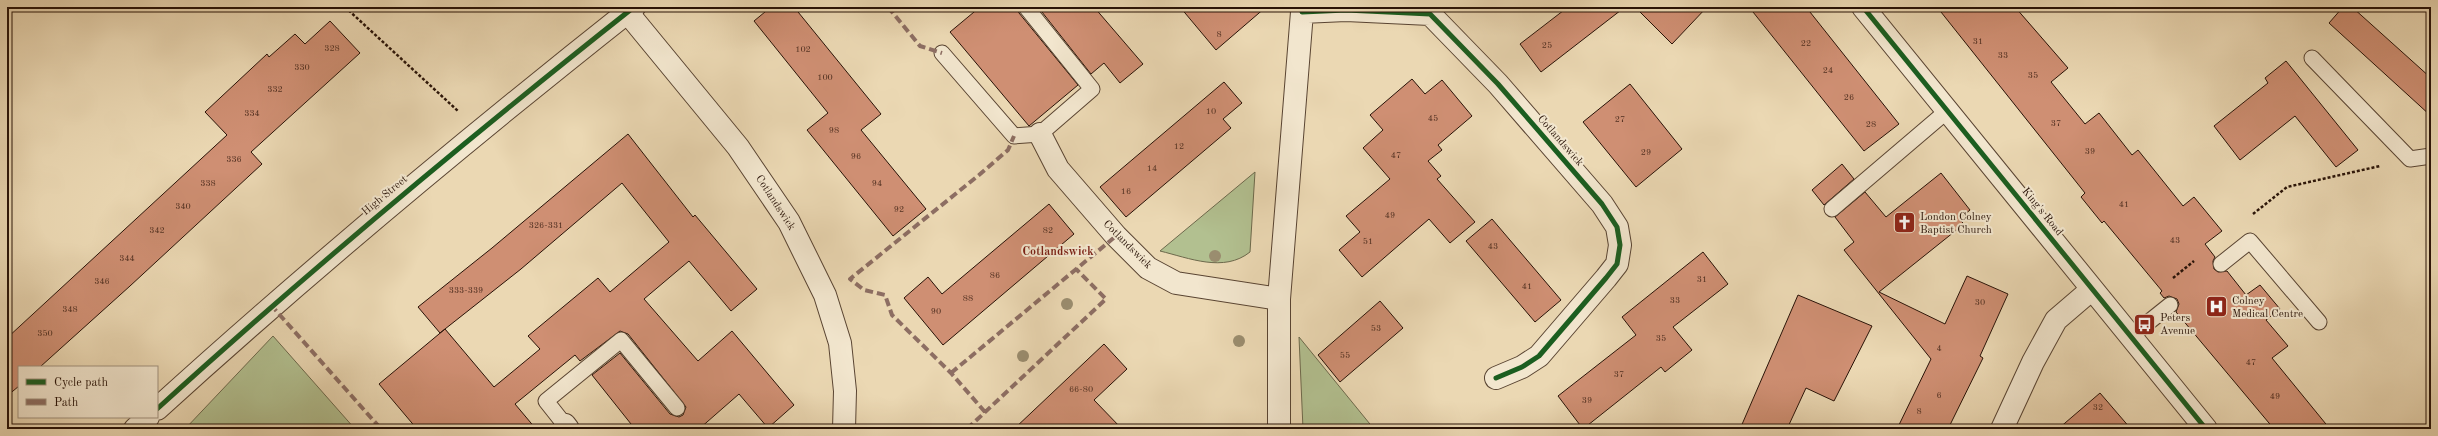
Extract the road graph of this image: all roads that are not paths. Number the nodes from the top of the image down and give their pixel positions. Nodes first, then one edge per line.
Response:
1 (1026, 7) edge
2 (1863, 7) edge
3 (631, 10) edge
4 (1301, 10) edge
5 (1434, 11) edge
6 (942, 54) dead end
7 (2312, 58) dead end
8 (1947, 112) junction
9 (1040, 134) junction
10 (2431, 156) edge
11 (1832, 209) dead end
12 (2221, 264) dead end
13 (2091, 290) junction
14 (1279, 299) junction
15 (2170, 305) dead end
16 (2318, 322) dead end
17 (2130, 337) junction
18 (1496, 378) dead end
19 (158, 408) edge
20 (677, 408) dead end
21 (147, 418) edge
22 (567, 427) edge
23 (135, 429) edge
24 (844, 429) edge
25 (1279, 429) edge
26 (2002, 429) edge
27 (2206, 429) edge

1 - 9 lane
2 - 8 street, King's Road
3 - 19 street, High Street
3 - 24 street, Cotlandswick
4 - 5 street, Cotlandswick
4 - 14 street, Cotlandswick
5 - 18 street, Cotlandswick
6 - 9 lane
7 - 10 lane
8 - 11 lane
8 - 13 street, King's Road
9 - 14 street, Cotlandswick
12 - 16 lane
13 - 17 street, King's Road
13 - 26 street
14 - 25 street, Cotlandswick
15 - 17 lane
17 - 27 street, King's Road
20 - 22 lane
21 - 23 street

